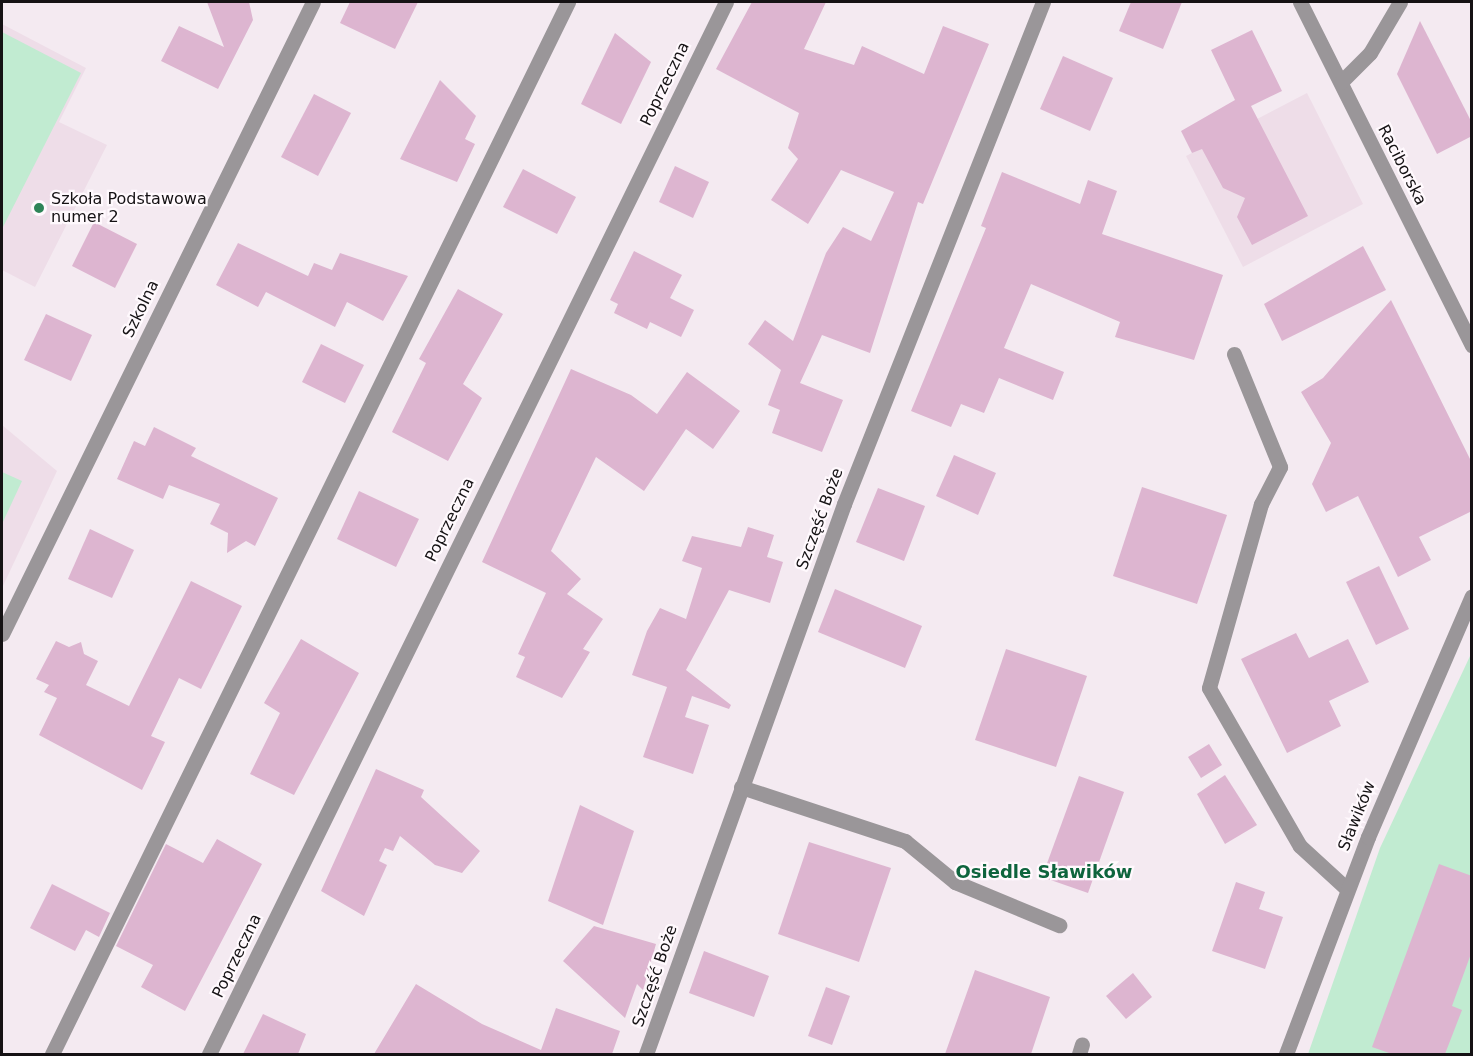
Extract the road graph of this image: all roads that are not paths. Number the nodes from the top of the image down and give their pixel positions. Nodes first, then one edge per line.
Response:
1 (313, 2) edge
2 (568, 2) edge
3 (726, 2) edge
4 (1043, 2) edge
5 (1300, 2) edge
6 (1400, 2) edge
7 (1341, 82) junction
8 (1472, 345) edge
9 (1234, 354) dead end
10 (1472, 596) edge
11 (2, 634) edge
12 (741, 787) junction
13 (1347, 889) junction
14 (1059, 925) dead end
15 (52, 1054) edge
16 (209, 1054) edge
17 (646, 1054) edge
18 (1286, 1054) edge

1 - 11 street, Szkolna
2 - 15 street
3 - 16 street, Poprzeczna
4 - 12 street, Szczęść Boże
5 - 7 street, Raciborska
6 - 7 street
7 - 8 street, Raciborska
9 - 13 street
10 - 13 street, Sławików
12 - 14 street
12 - 17 street, Szczęść Boże
13 - 18 street, Sławików

